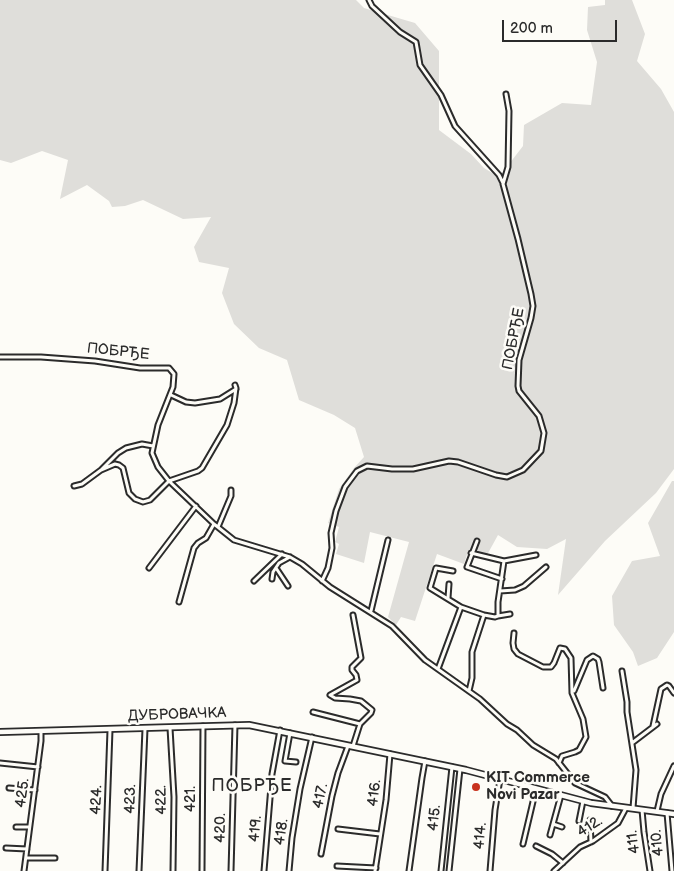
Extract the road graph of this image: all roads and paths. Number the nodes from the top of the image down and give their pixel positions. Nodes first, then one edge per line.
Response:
1 (369, 0) edge
2 (506, 94) dead end
3 (503, 184) junction
4 (0, 357) edge
5 (171, 395) junction
6 (153, 446) junction
7 (102, 470) junction
8 (169, 481) junction
9 (74, 486) dead end
10 (231, 490) dead end
11 (196, 506) junction
12 (214, 524) junction
13 (218, 527) junction
14 (388, 540) dead end
15 (477, 542) dead end
16 (471, 553) junction
17 (282, 554) junction
18 (536, 555) dead end
19 (290, 557) junction
20 (504, 561) junction
21 (546, 567) dead end
22 (150, 568) dead end
23 (276, 568) junction
24 (452, 571) dead end
25 (272, 579) dead end
26 (502, 579) junction
27 (254, 581) dead end
28 (322, 581) junction
29 (449, 584) dead end
30 (288, 586) dead end
31 (500, 591) junction
32 (448, 599) junction
33 (179, 602) dead end
34 (462, 606) junction
35 (370, 611) junction
36 (510, 614) dead end
37 (353, 615) dead end
38 (484, 615) junction
39 (498, 616) junction
40 (514, 633) dead end
41 (438, 669) junction
42 (622, 671) dead end
43 (603, 688) dead end
44 (468, 691) junction
45 (572, 693) junction
46 (674, 693) edge
47 (313, 712) dead end
48 (235, 724) junction
49 (360, 724) junction
50 (203, 726) junction
51 (170, 728) junction
52 (145, 729) junction
53 (110, 730) junction
54 (280, 730) junction
55 (41, 731) junction
56 (0, 732) edge
57 (290, 732) junction
58 (312, 737) junction
59 (631, 744) junction
60 (350, 745) junction
61 (390, 754) junction
62 (426, 761) junction
63 (296, 762) dead end
64 (0, 763) edge
65 (559, 763) junction
66 (674, 766) edge
67 (38, 767) junction
68 (452, 767) junction
69 (460, 769) junction
70 (500, 778) junction
71 (9, 788) dead end
72 (536, 788) junction
73 (35, 790) junction
74 (562, 795) junction
75 (583, 801) junction
76 (612, 806) junction
77 (626, 808) junction
78 (632, 808) junction
79 (642, 810) junction
80 (658, 811) junction
81 (667, 813) junction
82 (674, 814) edge
83 (590, 820) dead end
84 (579, 821) dead end
85 (553, 824) junction
86 (16, 826) dead end
87 (30, 827) junction
88 (562, 827) dead end
89 (338, 830) dead end
90 (380, 834) junction
91 (550, 835) dead end
92 (591, 842) junction
93 (523, 844) dead end
94 (536, 846) dead end
95 (6, 848) dead end
96 (27, 849) junction
97 (321, 854) dead end
98 (26, 858) junction
99 (55, 858) dead end
100 (563, 863) junction
101 (337, 866) dead end
102 (375, 869) edge
103 (490, 869) edge
104 (24, 871) edge
105 (105, 871) edge
106 (139, 871) edge
107 (173, 871) edge
108 (202, 871) edge
109 (231, 871) edge
110 (264, 871) edge
111 (289, 871) edge
112 (410, 871) edge
113 (441, 871) edge
114 (449, 871) edge
115 (554, 871) edge
116 (650, 871) edge
117 (672, 871) edge

1 - 3 street
2 - 3 street
3 - 28 street, ПОБРЂЕ
4 - 5 street, ПОБРЂЕ
5 - 6 street, ПОБРЂЕ
5 - 8 street
6 - 7 street
6 - 8 street, ПОБРЂЕ
7 - 8 street
7 - 9 street
8 - 11 street, ПОБРЂЕ
10 - 13 street
11 - 12 street, ПОБРЂЕ
11 - 22 street
12 - 13 street, ПОБРЂЕ
12 - 33 street
13 - 17 street, ПОБРЂЕ
14 - 35 street
15 - 16 street
16 - 20 street
16 - 26 street
17 - 19 street, ПОБРЂЕ
17 - 27 street
18 - 20 street
19 - 23 street
19 - 28 street, ПОБРЂЕ
20 - 26 street
21 - 31 street
23 - 25 street
23 - 30 street
24 - 32 street
26 - 31 street
28 - 35 street, ПОБРЂЕ
29 - 32 street
31 - 39 street
32 - 34 street
34 - 38 street
34 - 41 street
35 - 41 street, ПОБРЂЕ
36 - 39 street
37 - 49 street
38 - 39 street
38 - 44 street
40 - 45 street
41 - 44 street, ПОБРЂЕ
42 - 59 street
43 - 45 street
44 - 65 street, ПОБРЂЕ
45 - 65 street
46 - 59 street
47 - 49 street
48 - 50 main road, ДУБРОВАЧКА
48 - 54 main road, ДУБРОВАЧКА
48 - 109 street, 420.
49 - 60 street
50 - 51 main road, ДУБРОВАЧКА
50 - 108 street, 421.
51 - 52 main road, ДУБРОВАЧКА
51 - 107 street, 422.
52 - 53 main road, ДУБРОВАЧКА
52 - 106 street, 423.
53 - 55 main road, ДУБРОВАЧКА
53 - 105 street, 424.
54 - 57 main road, ДУБРОВАЧКА
54 - 110 street, 419.
55 - 56 main road, ДУБРОВАЧКА
55 - 67 street, 425.
57 - 58 main road, ДУБРОВАЧКА
57 - 63 street
58 - 60 main road, ДУБРОВАЧКА
58 - 111 street, 418.
59 - 78 street
60 - 61 main road, ДУБРОВАЧКА
60 - 97 street, 417.
61 - 62 main road, ДУБРОВАЧКА
61 - 90 street, 416.
62 - 68 main road, ДУБРОВАЧКА
62 - 112 street
64 - 67 street
65 - 76 street, ПОБРЂЕ
66 - 80 street
67 - 73 street, 425.
68 - 69 main road, ДУБРОВАЧКА
68 - 113 street, 415.
69 - 70 main road, ДУБРОВАЧКА
69 - 114 street, 415.
70 - 72 main road, ДУБРОВАЧКА
70 - 103 street, 414.
71 - 73 street
72 - 74 main road, ДУБРОВАЧКА
72 - 93 street
73 - 87 street, 425.
74 - 75 main road, ДУБРОВАЧКА
74 - 85 street
75 - 76 main road, ДУБРОВАЧКА
75 - 84 street
76 - 77 main road, ДУБРОВАЧКА
77 - 78 main road, ДУБРОВАЧКА
77 - 92 street, 412.
78 - 79 main road, ДУБРОВАЧКА
79 - 80 main road, ДУБРОВАЧКА
79 - 116 street, 411.
80 - 81 main road, ДУБРОВАЧКА
81 - 82 main road, ДУБРОВАЧКА
81 - 117 street, 410.
83 - 92 street
85 - 88 street
85 - 91 street
86 - 87 street
87 - 96 street, 425.
89 - 90 street
90 - 102 street, 416.
92 - 100 street, 412.
94 - 100 street
95 - 96 street
96 - 98 street, 425.
98 - 99 street
98 - 104 street, 425.
100 - 115 street, 412.
101 - 102 street, 416.

